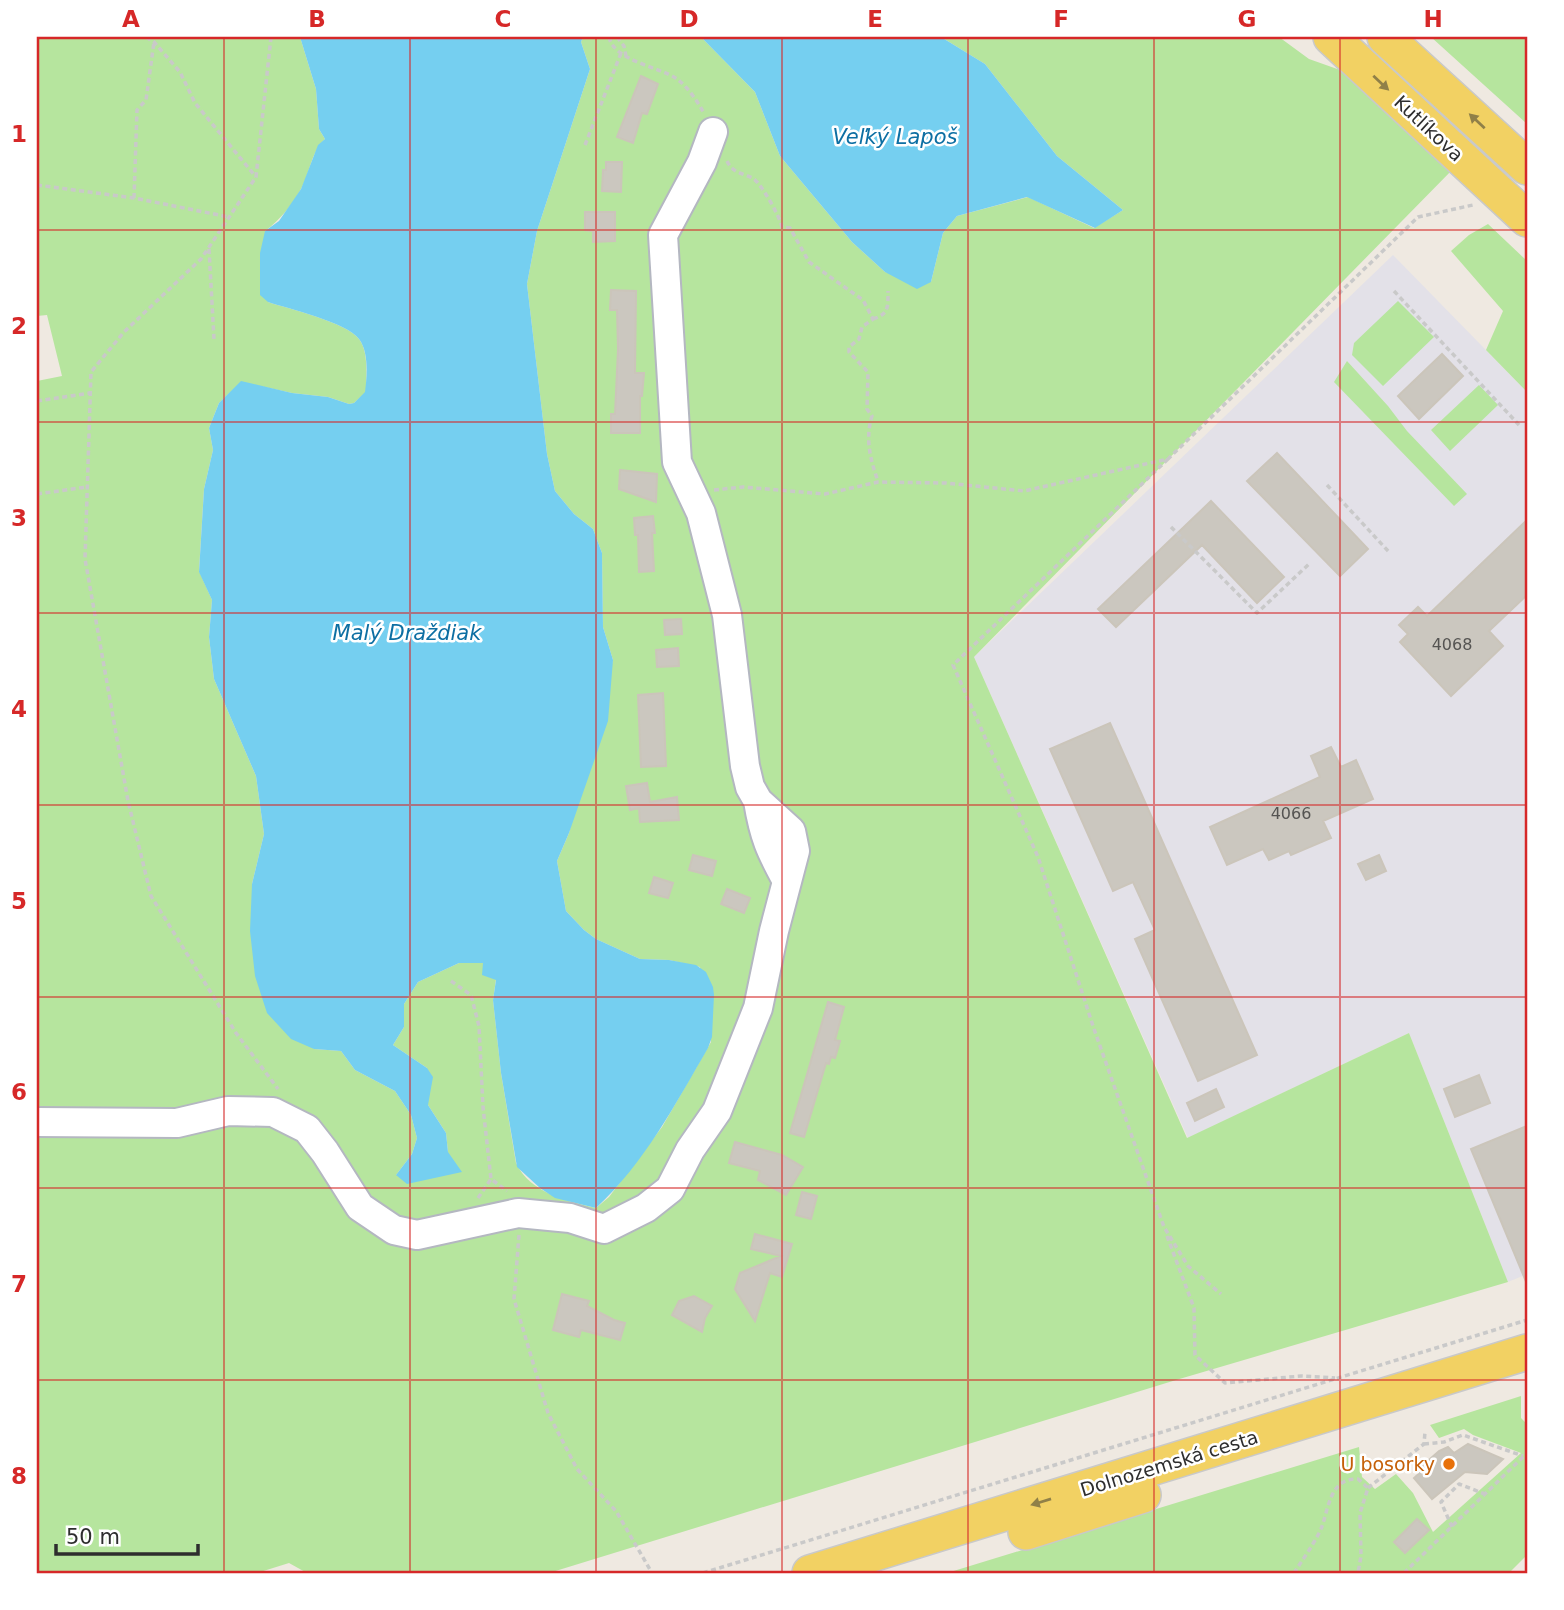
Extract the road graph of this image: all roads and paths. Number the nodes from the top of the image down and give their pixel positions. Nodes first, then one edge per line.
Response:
1 (146, 37) edge
2 (271, 37) edge
3 (609, 37) edge
4 (617, 37) edge
5 (1331, 37) edge
6 (1385, 37) edge
7 (154, 42) junction
8 (621, 53) junction
9 (626, 56) junction
10 (713, 132) junction
11 (584, 145) dead end
12 (1527, 167) edge
13 (256, 177) junction
14 (37, 185) edge
15 (134, 198) junction
16 (1485, 202) dead end
17 (229, 217) junction
18 (1527, 219) edge
19 (209, 247) junction
20 (888, 291) dead end
21 (1394, 291) dead end
22 (873, 319) junction
23 (214, 339) dead end
24 (90, 393) junction
25 (37, 401) edge
26 (1519, 425) dead end
27 (1168, 459) junction
28 (878, 482) junction
29 (1327, 485) dead end
30 (87, 487) junction
31 (691, 492) junction
32 (37, 494) edge
33 (1171, 527) dead end
34 (1389, 552) dead end
35 (1309, 564) dead end
36 (451, 981) dead end
37 (286, 1118) junction
38 (37, 1122) edge
39 (518, 1213) junction
40 (1164, 1227) junction
41 (1221, 1294) dead end
42 (1527, 1320) edge
43 (1527, 1352) edge
44 (1527, 1374) edge
45 (1339, 1378) junction
46 (1425, 1432) dead end
47 (1424, 1444) junction
48 (1525, 1454) edge
49 (1368, 1488) junction
50 (1485, 1494) junction
51 (1452, 1527) junction
52 (652, 1573) edge
53 (703, 1573) edge
54 (810, 1573) edge
55 (885, 1573) edge
56 (1294, 1573) edge
57 (1358, 1573) edge
58 (1404, 1573) edge

1 - 7 path
2 - 13 path
3 - 8 path
4 - 9 path
5 -> 18 main road, Kutlíkova
12 -> 6 main road, Kutlíkova
7 - 13 path
7 - 15 path
8 - 9 path
8 - 11 path
9 - 10 path
10 - 22 path
10 - 31 street
13 - 17 path
14 - 15 path
15 - 17 path
16 - 27 path
17 - 19 path
19 - 23 path
19 - 24 path
20 - 22 path
21 - 26 path
22 - 28 path
24 - 25 path
24 - 30 path
27 - 28 path
27 - 40 path
28 - 31 path
29 - 34 path
30 - 32 path
30 - 37 path
31 - 39 street
33 - 35 path
36 - 39 path
37 - 38 street
37 - 39 street
39 - 52 path
40 - 41 path
40 - 45 path
42 - 45 path
43 -> 54 main road, Dolnozemská cesta
44 - 55 main road, Dolnozemská cesta
45 - 53 path
46 - 47 path
47 - 48 path
47 - 49 path
48 - 50 path
49 - 56 path
49 - 57 path
50 - 51 path
50 - 51 path
51 - 58 path

